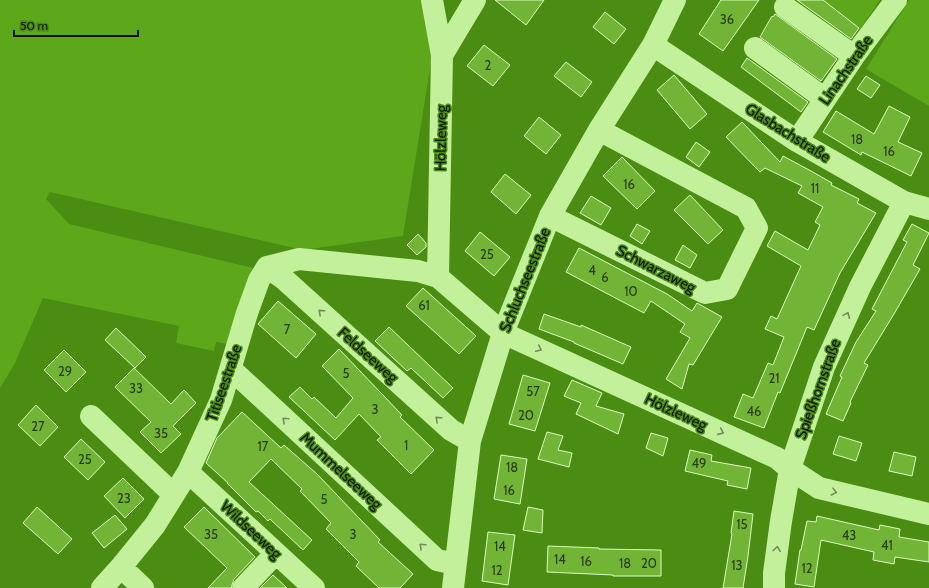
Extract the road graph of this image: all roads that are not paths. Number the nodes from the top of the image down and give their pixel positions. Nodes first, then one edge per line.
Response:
1 (432, 0) edge
2 (475, 0) edge
3 (675, 0) edge
4 (896, 0) edge
5 (785, 7) dead end
6 (653, 45) junction
7 (755, 48) dead end
8 (442, 55) junction
9 (854, 56) junction
10 (825, 99) junction
11 (599, 130) junction
12 (797, 141) junction
13 (904, 202) junction
14 (929, 209) edge
15 (550, 216) junction
16 (267, 268) junction
17 (438, 277) junction
18 (503, 333) junction
19 (231, 369) junction
20 (91, 416) dead end
21 (470, 441) junction
22 (790, 469) junction
23 (188, 472) junction
24 (174, 495) junction
25 (929, 514) edge
26 (276, 553) junction
27 (455, 564) junction
28 (121, 567) junction
29 (102, 588) edge
30 (143, 588) edge
31 (242, 588) edge
32 (314, 588) edge
33 (453, 588) edge
34 (774, 588) edge

1 - 8 street, Hölzleweg
2 - 8 street
3 - 6 street, Schluchseestraße
4 - 9 street, Linachstraße
5 - 9 street
6 - 11 street, Schluchseestraße
6 - 12 street, Glasbachstraße
7 - 10 street
8 - 17 street, Hölzleweg
9 - 10 street, Linachstraße
10 - 12 street, Linachstraße
11 - 15 street, Schluchseestraße
11 - 15 street, Schwarzaweg
12 - 13 street, Glasbachstraße
13 - 14 street, Glasbachstraße
22 -> 13 street, Spießhornstraße
15 - 18 street, Schluchseestraße
16 - 17 street, Hölzleweg
16 - 19 street, Titiseestraße
21 -> 16 street, Feldseeweg
17 - 18 street, Hölzleweg
18 - 21 street, Schluchseestraße
18 -> 22 street, Hölzleweg
19 - 23 street, Titiseestraße
27 -> 19 street, Mummelseeweg
20 - 24 street
21 - 27 street, Schluchseestraße
22 -> 25 street, Hölzleweg
34 -> 22 street, Spießhornstraße
23 - 24 street, Titiseestraße
23 - 26 street, Wildseeweg
24 - 28 street, Titiseestraße
26 - 31 street
26 - 32 street, Wildseeweg
27 - 33 street, Schluchseestraße
28 - 29 street, Titiseestraße
28 - 30 street

